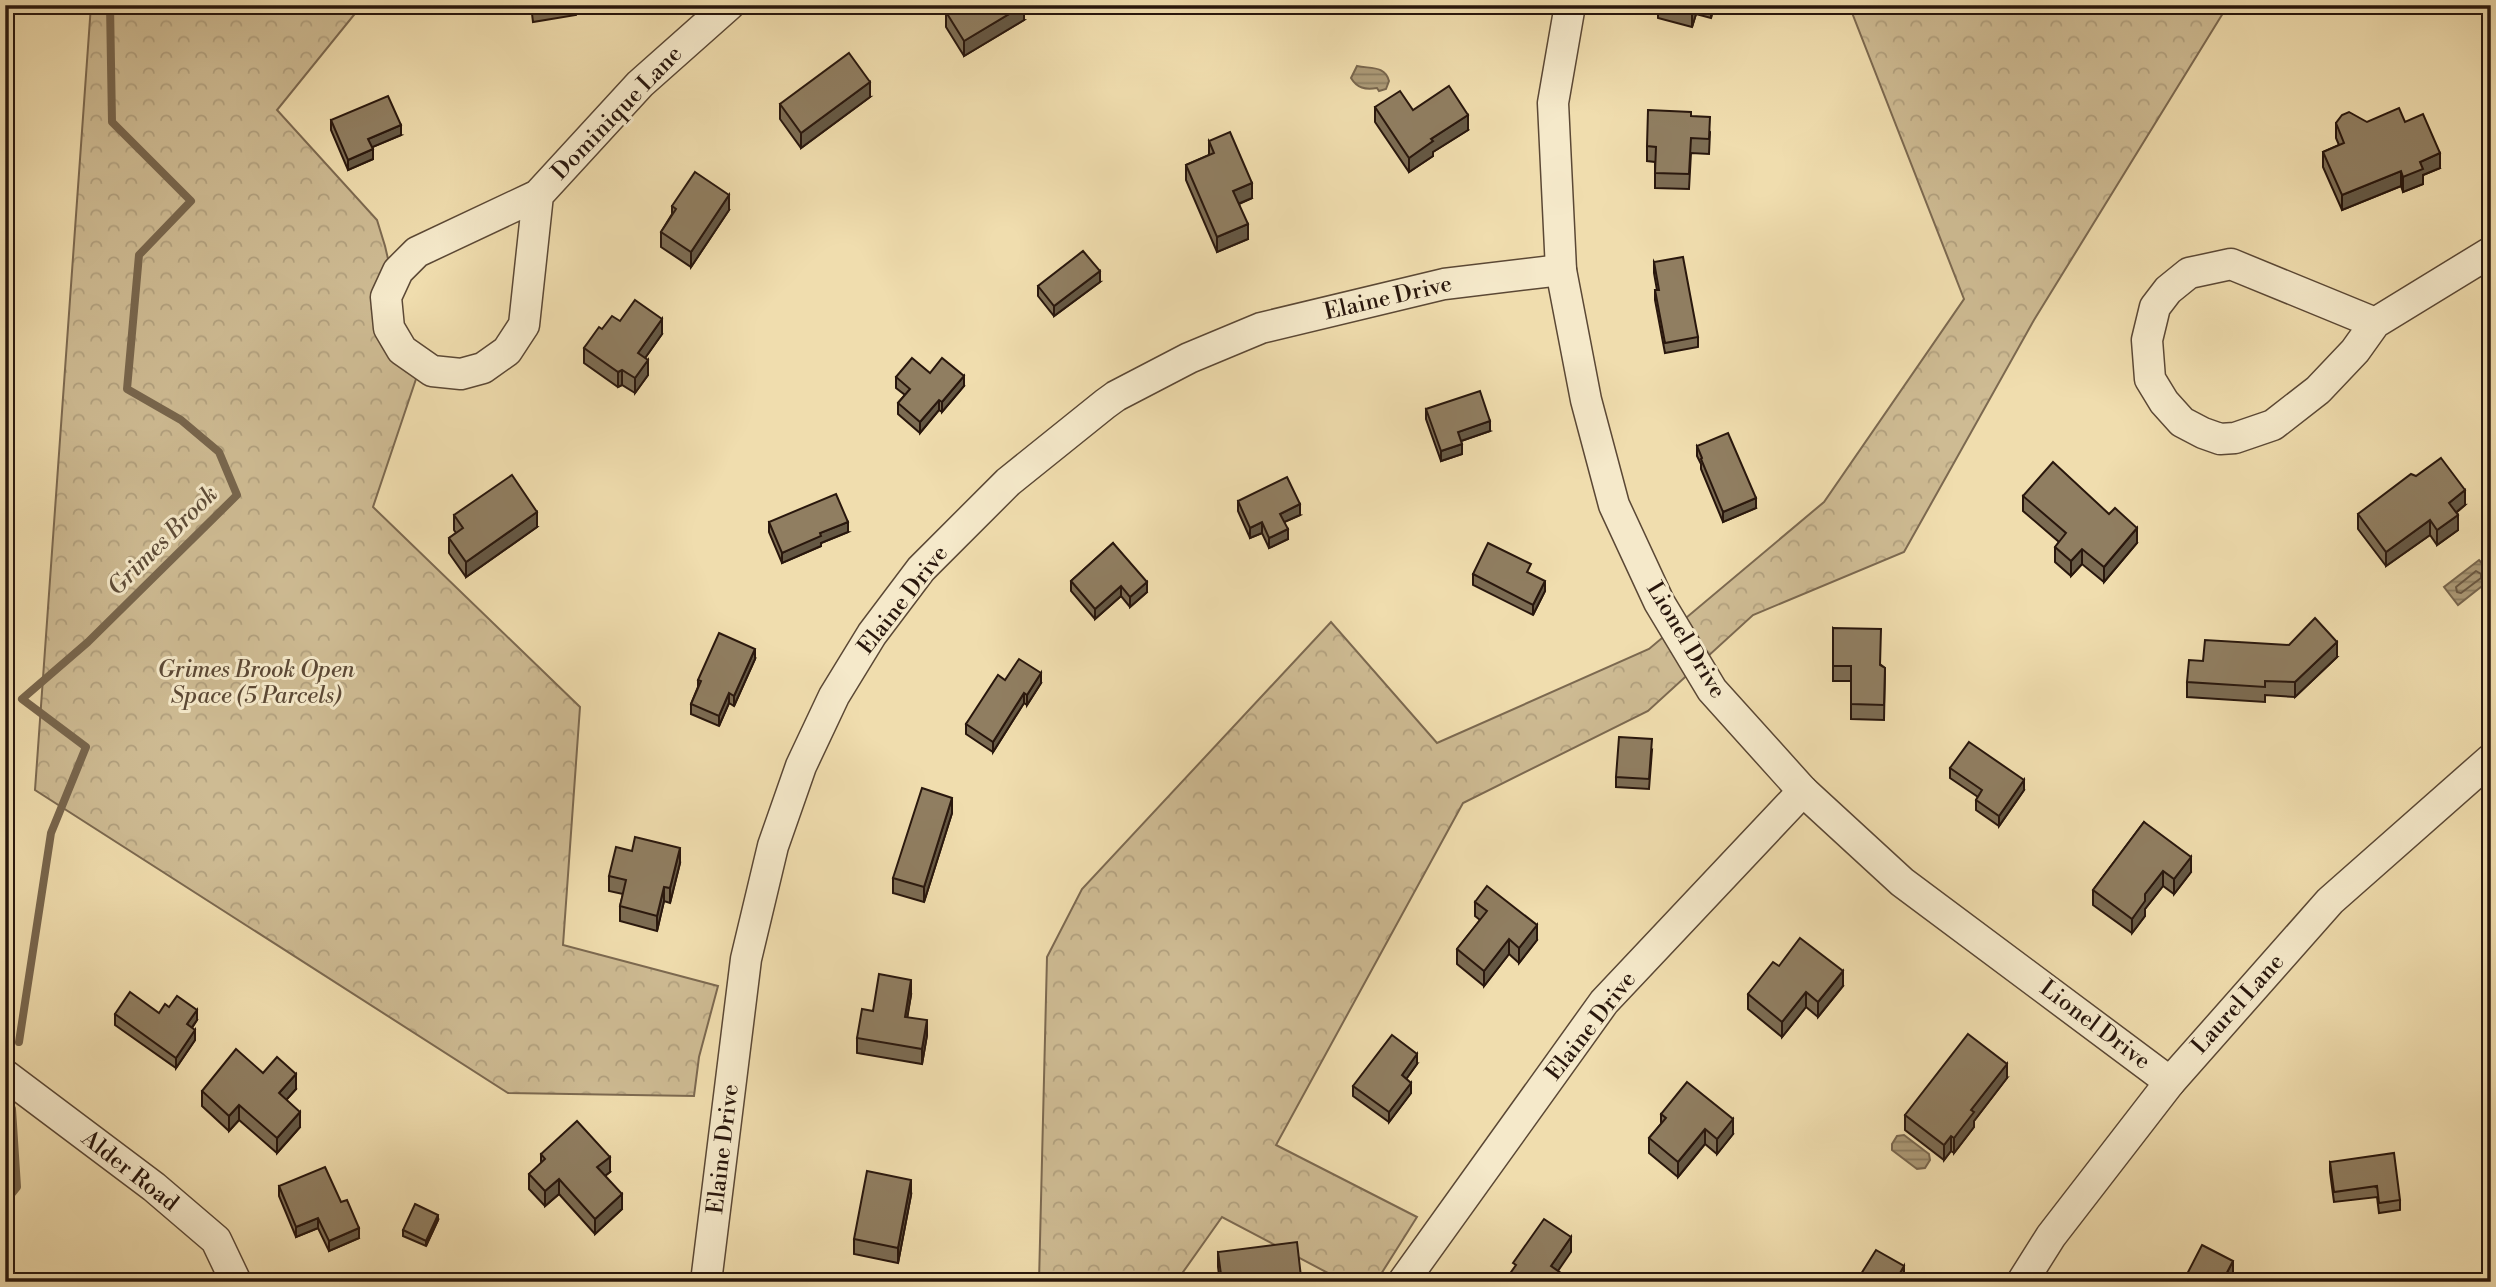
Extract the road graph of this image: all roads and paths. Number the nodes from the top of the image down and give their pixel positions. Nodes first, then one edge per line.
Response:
1 (729, 5) edge
2 (1570, 5) edge
3 (538, 195) junction
4 (2491, 252) edge
5 (1562, 270) junction
6 (2375, 323) junction
7 (2491, 760) edge
8 (1804, 791) junction
9 (5, 1075) edge
10 (2170, 1082) junction
11 (236, 1282) edge
12 (706, 1282) edge
13 (1403, 1282) edge
14 (2021, 1282) edge

1 - 3 street, Dominique Lane
2 - 5 street, Lionel Drive
3 - 3 street, Dominique Lane
4 - 6 street
5 - 8 street, Lionel Drive
5 - 12 street, Elaine Drive
6 - 6 street
7 - 10 street, Laurel Lane
8 - 10 street, Lionel Drive
8 - 13 street, Elaine Drive
9 - 11 street, Alder Road
10 - 14 street, Laurel Lane

